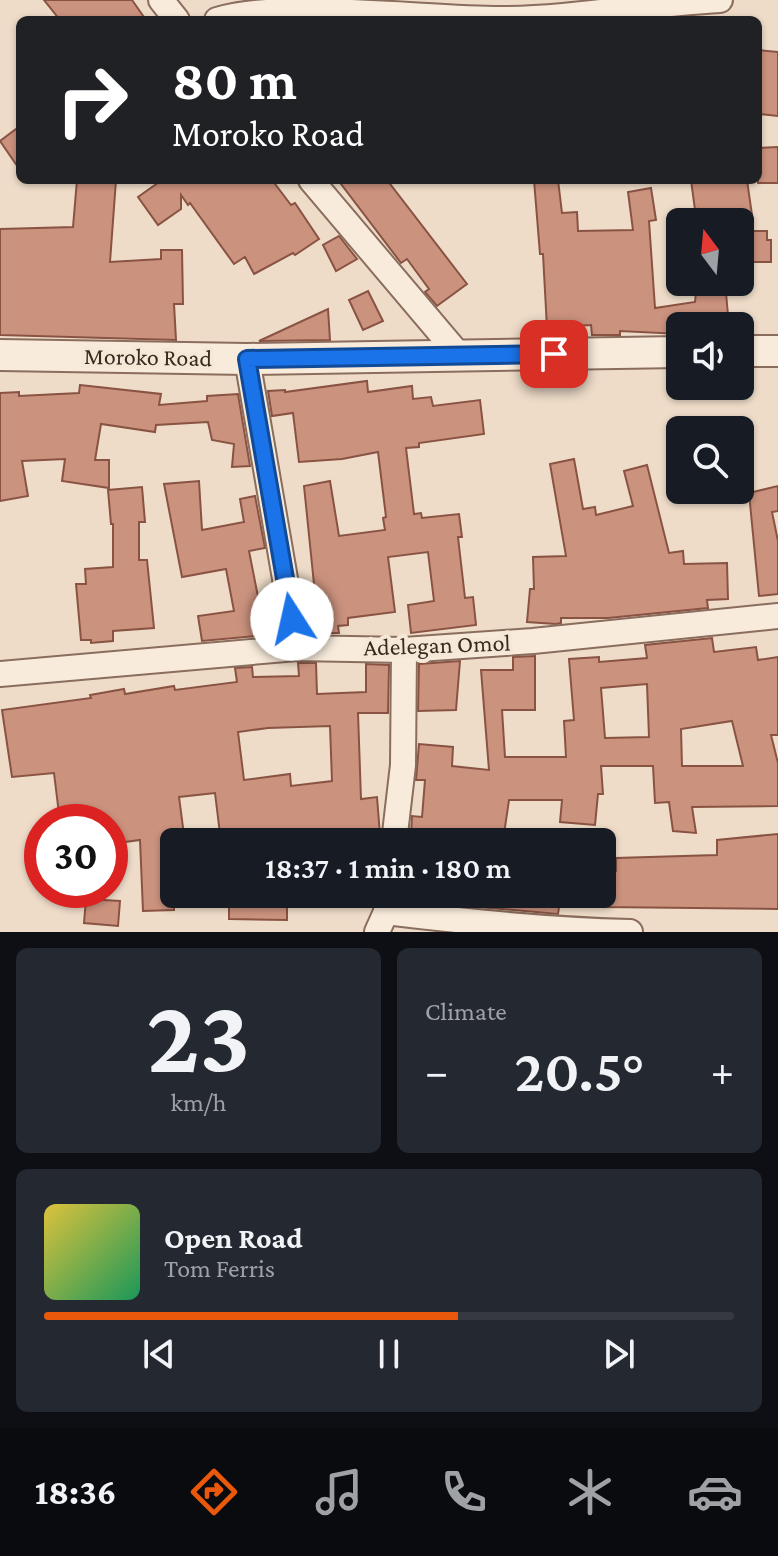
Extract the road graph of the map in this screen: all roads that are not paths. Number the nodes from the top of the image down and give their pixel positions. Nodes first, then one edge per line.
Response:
1 (161, 0) edge
2 (720, 0) edge
3 (664, 2) edge
4 (174, 16) edge
5 (222, 16) edge
6 (472, 16) edge
7 (562, 16) edge
8 (314, 184) edge
9 (754, 351) edge
10 (778, 351) edge
11 (666, 352) edge
12 (0, 355) edge
13 (459, 355) junction
14 (247, 359) junction
15 (778, 616) edge
16 (297, 648) junction
17 (404, 650) junction
18 (0, 674) edge
19 (396, 828) edge
20 (383, 913) edge
21 (630, 932) edge

1 - 4 street
2 - 3 street
3 - 7 street
5 - 6 street
8 - 13 street
9 - 10 street
11 - 13 street, Moroko Road
12 - 14 street, Moroko Road
13 - 14 street, Moroko Road
14 - 16 street
15 - 17 street, Adelegan Omol
16 - 17 street, Adelegan Omol
16 - 18 street, Adelegan Omol
17 - 19 street
20 - 21 street

